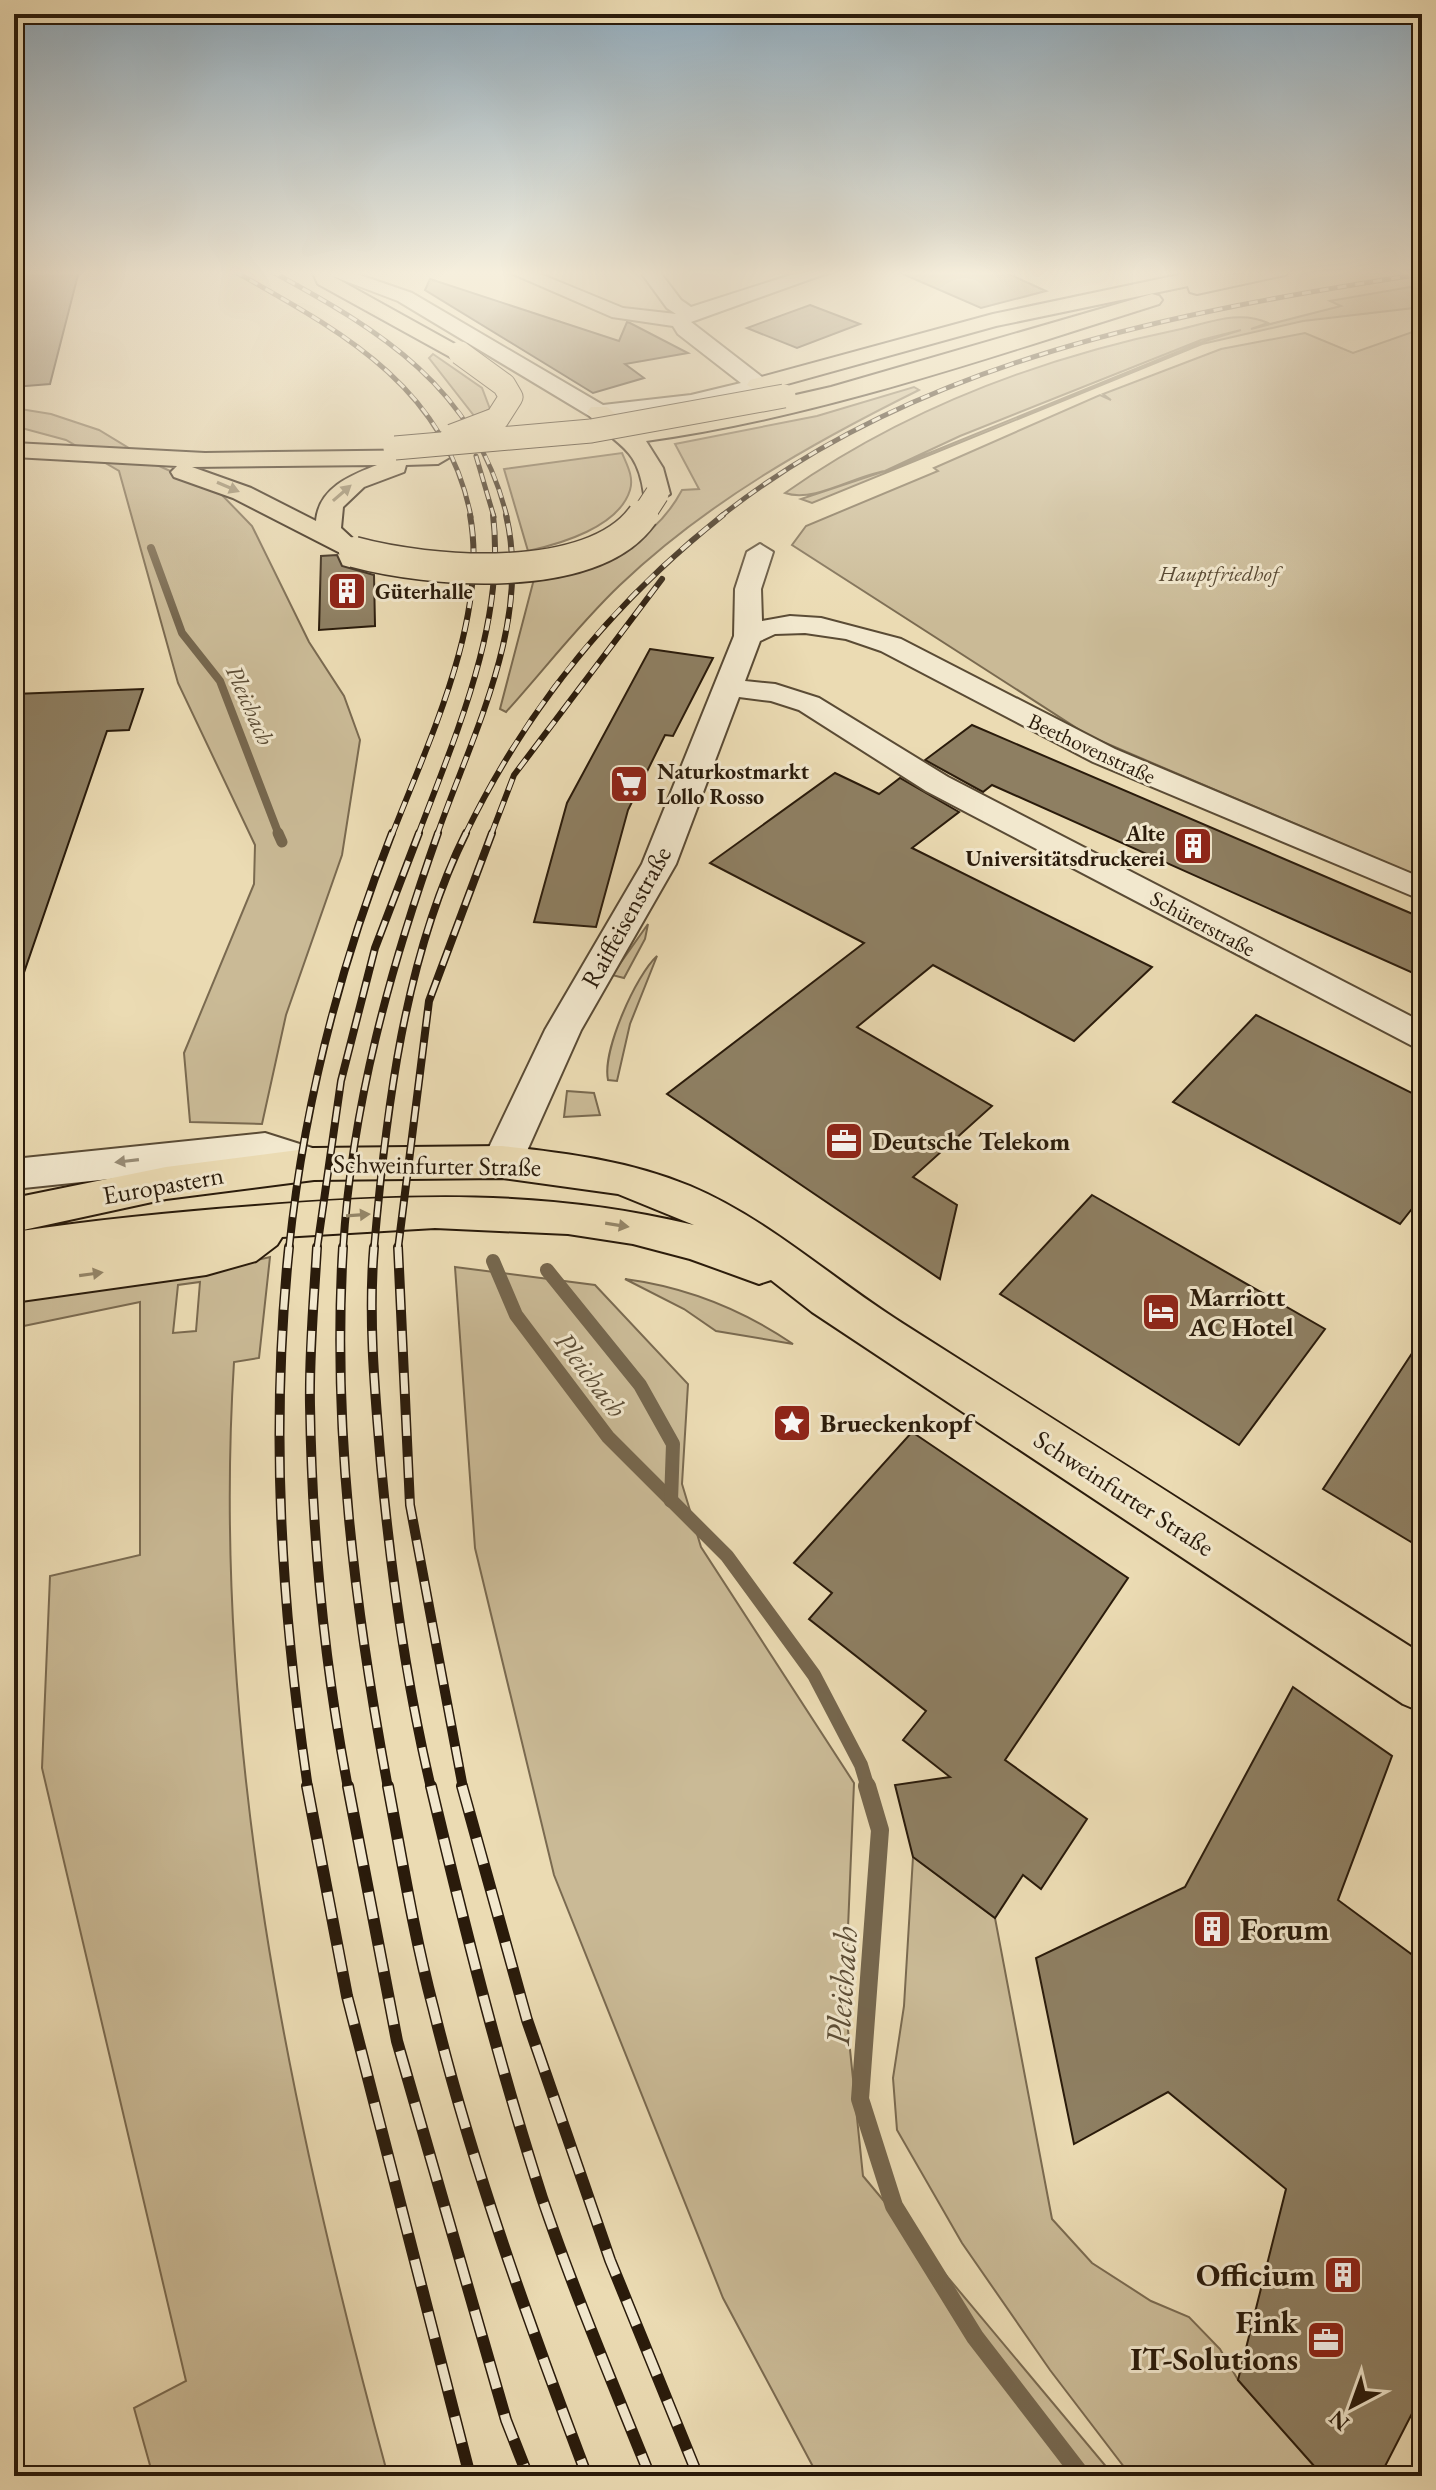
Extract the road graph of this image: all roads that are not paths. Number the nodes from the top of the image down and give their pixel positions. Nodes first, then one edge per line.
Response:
1 (504, 387) edge
2 (557, 387) edge
3 (749, 387) edge
4 (848, 387) edge
5 (789, 400) junction
6 (599, 412) junction
7 (14, 439) edge
8 (395, 448) junction
9 (14, 450) edge
10 (438, 457) junction
11 (126, 458) junction
12 (354, 552) junction
13 (760, 552) dead end
14 (754, 632) junction
15 (727, 687) junction
16 (1422, 890) edge
17 (1422, 1038) edge
18 (502, 1162) junction
19 (314, 1164) junction
20 (82, 1167) junction
21 (14, 1174) edge
22 (14, 1187) edge
23 (14, 1215) edge
24 (280, 1220) junction
25 (14, 1249) edge
26 (14, 1284) edge
27 (828, 1299) junction
28 (1422, 1685) edge

1 - 8 main road, bridge
2 - 6 street
3 - 6 street
4 - 5 main road
5 - 8 main road, bridge
5 - 10 main road
6 - 12 main road, bridge
7 - 8 main road
9 - 11 main road
10 - 11 main road
12 -> 10 main road
11 -> 12 main road
13 - 14 street
14 - 15 street, Raiffeisenstraße
14 - 16 street, Beethovenstraße
15 - 17 street, Schürerstraße
15 - 18 street, Raiffeisenstraße
18 - 19 main road, Schweinfurter Straße
18 - 27 main road, Schweinfurter Straße
19 -> 20 street, Schweinfurter Straße
19 - 23 main road, Europastern
20 - 21 street, Schweinfurter Straße
20 - 22 street, Europastern
24 - 25 main road, Europastern
26 -> 24 main road
24 -> 27 main road, Schweinfurter Straße
27 - 28 main road, Schweinfurter Straße

